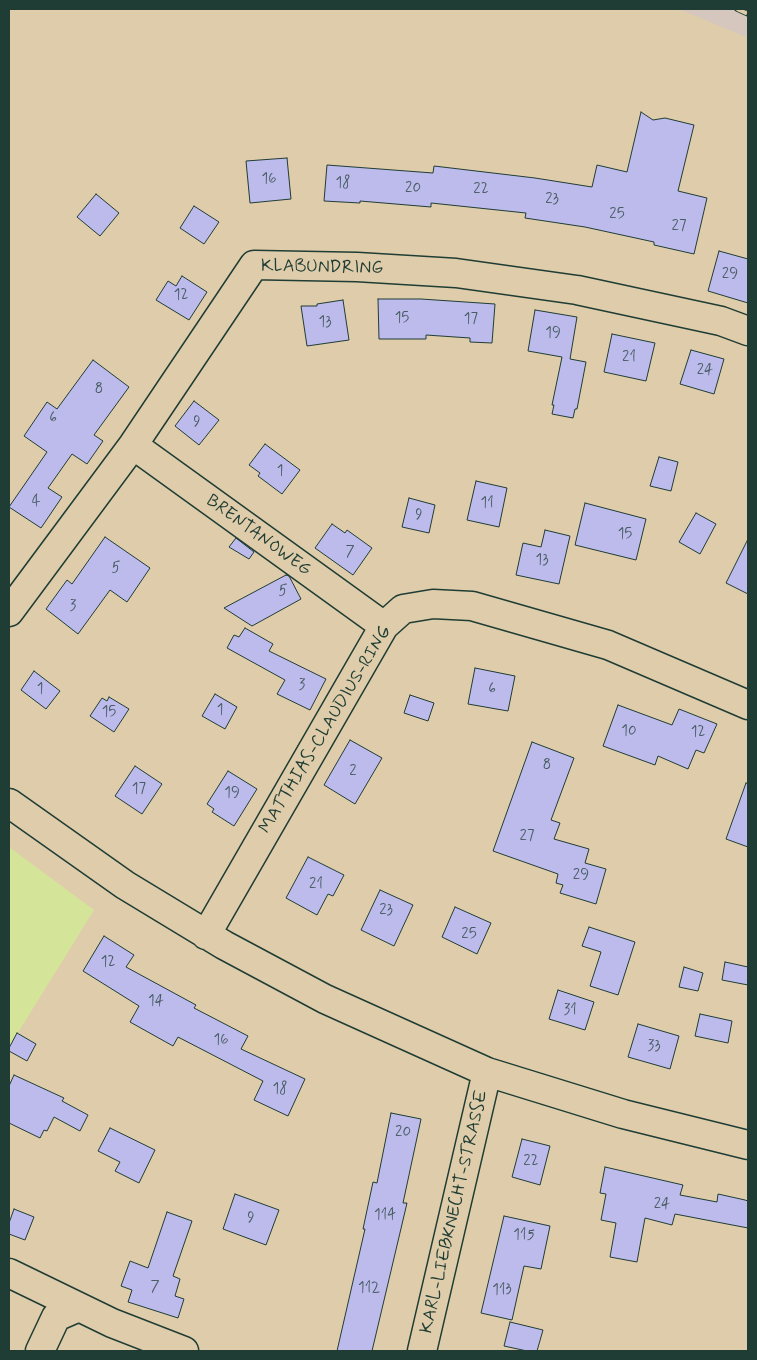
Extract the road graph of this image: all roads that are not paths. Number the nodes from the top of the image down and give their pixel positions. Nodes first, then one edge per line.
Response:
1 (748, 331) edge
2 (133, 445) junction
3 (9, 612) edge
4 (384, 626) junction
5 (748, 705) edge
6 (9, 803) edge
7 (206, 935) junction
8 (487, 1072) junction
9 (748, 1145) edge
10 (9, 1273) edge
11 (79, 1307) junction
12 (40, 1351) edge
13 (184, 1351) edge
14 (422, 1351) edge

1 - 2 street, KLABUNDRING
2 - 3 street, KLABUNDRING
2 - 4 street, BRENTANOWEG
4 - 5 street, MATTHIAS-CLAUDIUS-RING
4 - 7 street, MATTHIAS-CLAUDIUS-RING
6 - 7 street
7 - 8 street
8 - 9 street
8 - 14 street, KARL-LIEBKNECHT-STRASSE
10 - 11 street
11 - 12 street
11 - 13 street

